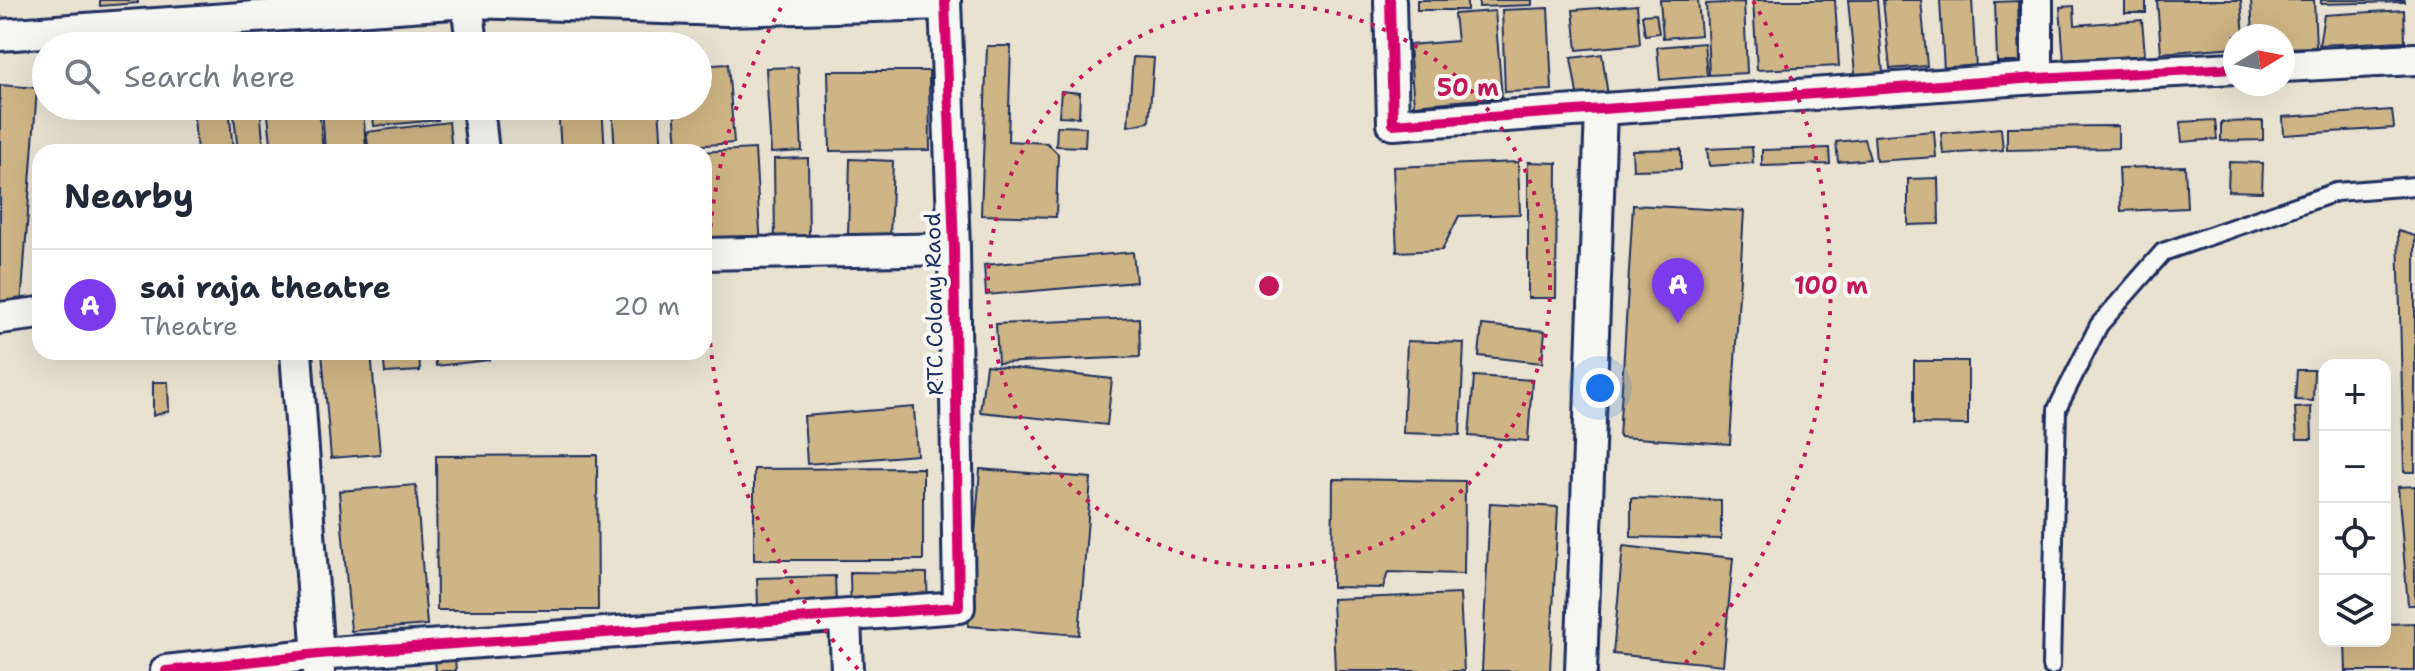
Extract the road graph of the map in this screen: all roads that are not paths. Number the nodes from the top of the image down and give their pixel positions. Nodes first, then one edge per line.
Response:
1 (1390, 0) edge
2 (2037, 0) edge
3 (467, 1) edge
4 (945, 2) edge
5 (41, 32) edge
6 (470, 32) edge
7 (32, 33) edge
8 (0, 35) edge
9 (2415, 59) edge
10 (2295, 65) edge
11 (2223, 69) edge
12 (2037, 78) junction
13 (1601, 110) junction
14 (480, 120) edge
15 (482, 144) edge
16 (2415, 186) edge
17 (954, 249) junction
18 (712, 254) edge
19 (32, 314) edge
20 (0, 318) edge
21 (297, 360) edge
22 (845, 616) junction
23 (318, 663) edge
24 (2051, 666) dead end
25 (166, 671) edge
26 (847, 671) edge
27 (1581, 671) edge

1 - 13 street
2 - 12 street
3 - 4 street
3 - 5 street
3 - 6 street
4 - 17 street, RTC Colony Raod
7 - 8 street
9 - 10 street
11 - 12 street
12 - 13 street
13 - 27 street
14 - 15 street
16 - 24 lane
17 - 18 street
17 - 22 street, RTC Colony Raod
19 - 20 street
21 - 23 street
22 - 23 street
22 - 26 street
23 - 25 street

